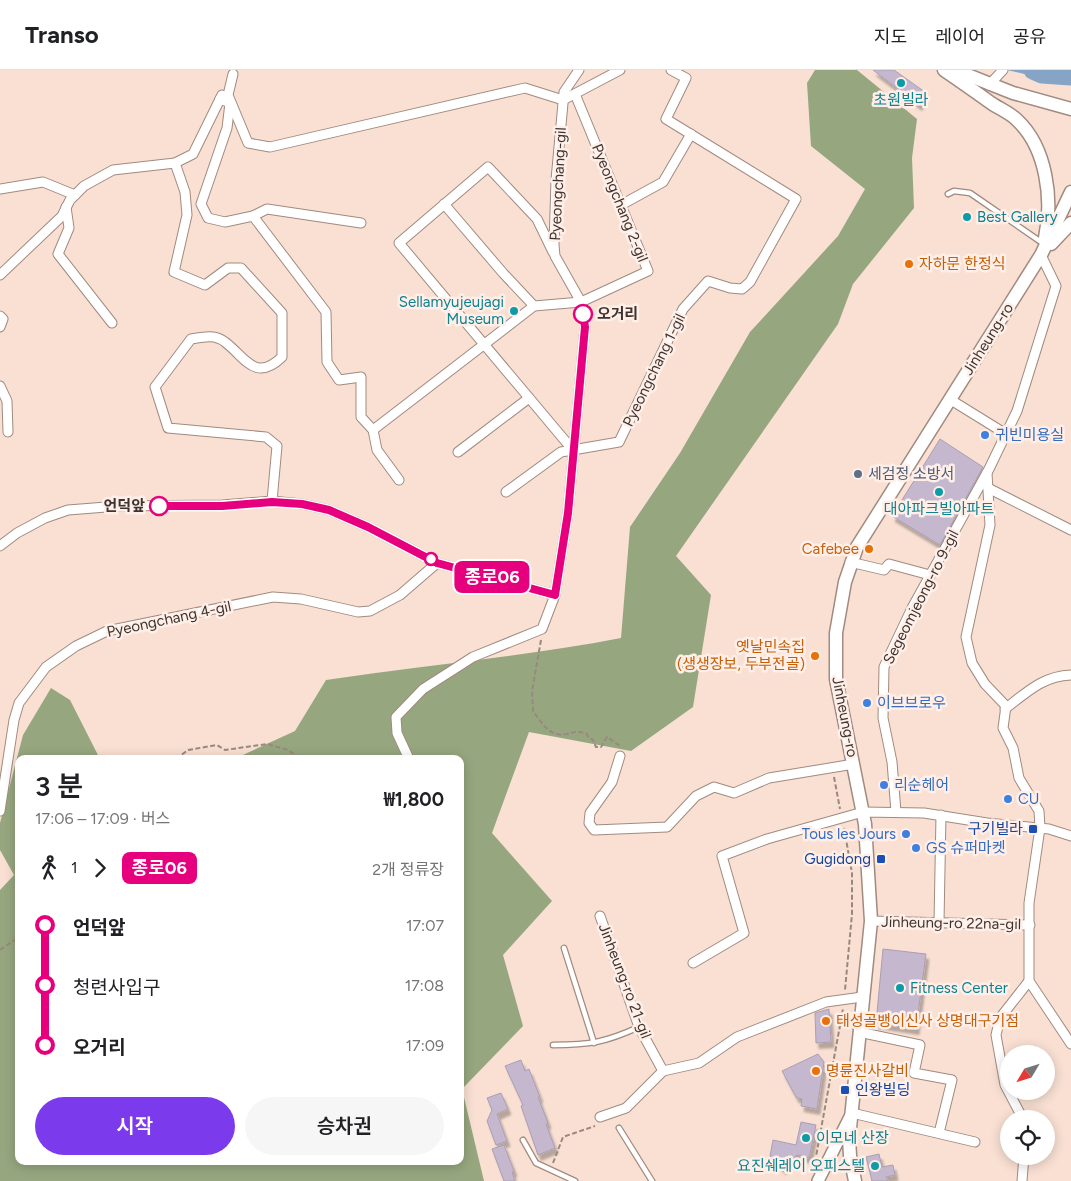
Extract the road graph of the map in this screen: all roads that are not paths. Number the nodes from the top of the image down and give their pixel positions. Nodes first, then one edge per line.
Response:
1 (579, 70) edge
2 (620, 70) edge
3 (671, 70) edge
4 (944, 70) edge
5 (955, 70) edge
6 (1003, 70) edge
7 (234, 72) edge
8 (990, 84) junction
9 (575, 94) junction
10 (220, 98) junction
11 (563, 100) junction
12 (230, 103) junction
13 (1071, 109) edge
14 (691, 134) junction
15 (175, 163) junction
16 (0, 189) edge
17 (1071, 192) edge
18 (948, 194) dead end
19 (75, 195) junction
20 (444, 204) junction
21 (621, 205) junction
22 (66, 208) junction
23 (253, 216) junction
24 (361, 223) dead end
25 (1071, 223) edge
26 (1042, 249) junction
27 (555, 256) junction
28 (0, 275) edge
29 (581, 302) junction
30 (534, 306) junction
31 (0, 316) edge
32 (112, 323) dead end
33 (0, 327) edge
34 (484, 345) junction
35 (0, 386) edge
36 (529, 398) junction
37 (951, 400) junction
38 (373, 430) junction
39 (8, 432) dead end
40 (1006, 434) junction
41 (572, 449) junction
42 (458, 452) dead end
43 (987, 473) junction
44 (399, 480) dead end
45 (988, 488) junction
46 (506, 492) dead end
47 (272, 502) junction
48 (1071, 530) edge
49 (0, 546) edge
50 (850, 562) junction
51 (437, 563) junction
52 (930, 575) junction
53 (555, 595) junction
54 (1071, 675) edge
55 (1006, 709) junction
56 (407, 755) edge
57 (620, 756) road end
58 (854, 764) junction
59 (0, 810) edge
60 (863, 812) junction
61 (896, 812) junction
62 (941, 815) junction
63 (1040, 828) junction
64 (1071, 836) edge
65 (600, 916) dead end
66 (871, 921) junction
67 (939, 922) junction
68 (1030, 925) junction
69 (564, 948) dead end
70 (693, 963) dead end
71 (1029, 982) junction
72 (862, 996) junction
73 (639, 1027) junction
74 (859, 1032) junction
75 (594, 1043) junction
76 (1071, 1044) edge
77 (554, 1045) dead end
78 (663, 1072) junction
79 (1019, 1110) edge
80 (852, 1113) junction
81 (599, 1121) road end
82 (619, 1128) dead end
83 (939, 1133) junction
84 (523, 1140) dead end
85 (975, 1142) dead end
86 (1023, 1165) edge
87 (575, 1181) edge
88 (652, 1181) edge
89 (818, 1181) edge
90 (855, 1181) edge
91 (1022, 1181) edge

1 - 11 street, Pyeongchang-gil
2 - 9 street
3 - 14 street, Pyeongchang 1-gil
4 - 26 main road
5 - 8 main road
6 - 8 street
7 - 10 street
7 - 12 street
8 - 13 main road
9 - 11 street
9 - 21 street, Pyeongchang 2-gil
10 - 12 street
10 - 15 street
11 - 12 street
11 - 27 street, Pyeongchang-gil
12 - 23 street
14 - 21 street
14 - 41 street, Pyeongchang 1-gil
15 - 19 street
15 - 47 street
16 - 19 street
17 - 26 main road, Jinheung-ro
18 - 26 lane
19 - 22 street
20 - 27 street
20 - 30 street
20 - 34 street
21 - 29 street, Pyeongchang 2-gil
22 - 28 street
22 - 32 street
23 - 24 street
23 - 38 street
25 - 26 main road
26 - 37 main road, Jinheung-ro
26 - 40 street, Segeomjeong-ro 9-gil
27 - 29 street, Pyeongchang-gil
29 - 30 street
29 - 41 street, Pyeongchang-gil
30 - 34 street
31 - 33 street
34 - 36 street
34 - 38 street
35 - 39 street
36 - 41 street
36 - 42 street
37 - 40 street
37 - 50 main road, Jinheung-ro
38 - 44 street
40 - 43 street, Segeomjeong-ro 9-gil
41 - 46 street
41 - 53 street, Pyeongchang-gil
43 - 45 street
43 - 52 street, Segeomjeong-ro 9-gil
45 - 48 street
45 - 55 street
47 - 49 street
47 - 51 street
50 - 52 street
50 - 58 main road, Jinheung-ro
51 - 53 street
51 - 59 street, Pyeongchang 4-gil
52 - 61 street, Segeomjeong-ro 9-gil
53 - 56 street, Pyeongchang-gil
54 - 55 street
55 - 63 street
57 - 58 street
58 - 60 main road, Jinheung-ro
60 - 61 street
60 - 66 main road, Jinheung-ro
60 - 70 street
61 - 62 street
62 - 63 street
62 - 67 street
63 - 64 street
63 - 68 street, Jinheung-ro 22na-gil
65 - 73 street, Jinheung-ro 21-gil
66 - 67 street, Jinheung-ro 22na-gil
66 - 72 main road, Jinheung-ro
67 - 68 street, Jinheung-ro 22na-gil
68 - 71 street, Jinheung-ro 22na-gil
69 - 75 lane
71 - 76 street
71 - 79 street
72 - 74 main road, Jinheung-ro
72 - 78 street
73 - 75 lane
73 - 78 street, Jinheung-ro 21-gil
74 - 80 main road, Jinheung-ro
74 - 83 street
75 - 77 lane
78 - 81 street
80 - 83 street
80 - 89 main road
80 - 90 main road, Jinheung-ro
82 - 88 lane
83 - 85 street
84 - 87 lane
86 - 91 street

